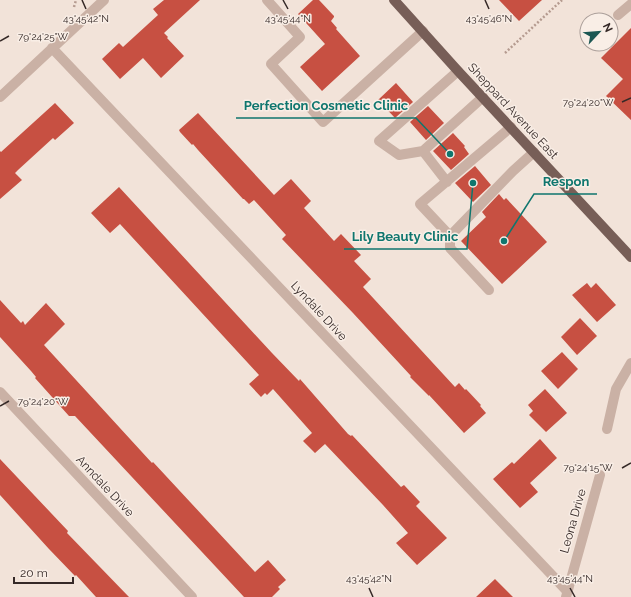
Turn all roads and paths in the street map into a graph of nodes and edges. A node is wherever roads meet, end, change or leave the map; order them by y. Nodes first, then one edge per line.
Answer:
1 (76, 0) edge
2 (104, 0) edge
3 (267, 0) edge
4 (394, 0) edge
5 (562, 0) edge
6 (631, 4) edge
7 (73, 8) dead end
8 (619, 14) edge
9 (423, 31) junction
10 (52, 48) junction
11 (505, 53) dead end
12 (458, 71) junction
13 (0, 97) edge
14 (483, 97) junction
15 (511, 127) junction
16 (423, 151) junction
17 (534, 152) junction
18 (447, 182) junction
19 (450, 236) junction
20 (631, 257) edge
21 (489, 290) dead end
22 (631, 363) edge
23 (0, 392) edge
24 (607, 429) dead end
25 (600, 475) dead end
26 (566, 594) edge
27 (192, 597) edge

1 - 7 path
2 - 10 street
3 - 9 street
4 - 9 main road, Sheppard Avenue East
5 - 11 path
6 - 8 street
9 - 12 main road, Sheppard Avenue East
10 - 13 street
10 - 26 street, Lyndale Drive
12 - 14 main road, Sheppard Avenue East
12 - 16 street
14 - 15 main road, Sheppard Avenue East
14 - 16 street
15 - 17 main road, Sheppard Avenue East
15 - 18 street
16 - 18 street
17 - 19 street
17 - 20 main road, Sheppard Avenue East
18 - 19 street
19 - 21 street
22 - 24 street
23 - 27 street, Anndale Drive
25 - 26 street, Leona Drive

